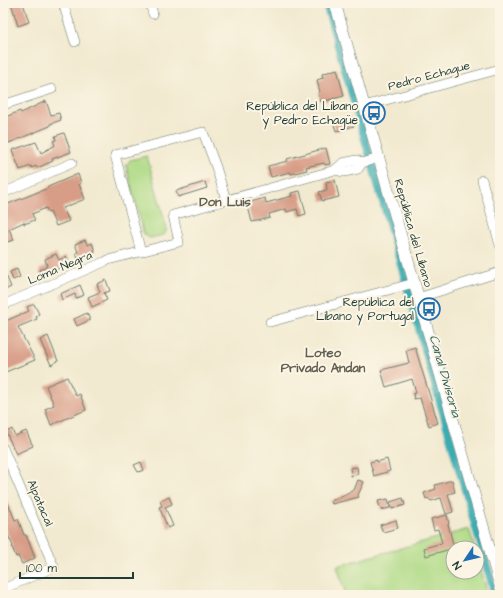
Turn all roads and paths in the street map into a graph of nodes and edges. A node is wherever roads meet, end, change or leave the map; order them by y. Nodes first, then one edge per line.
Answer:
1 (63, 3) edge
2 (150, 3) edge
3 (335, 3) edge
4 (153, 14) dead end
5 (75, 42) dead end
6 (500, 69) edge
7 (52, 89) dead end
8 (3, 105) edge
9 (364, 106) junction
10 (379, 158) junction
11 (72, 163) dead end
12 (482, 180) dead end
13 (3, 193) edge
14 (226, 200) junction
15 (500, 245) edge
16 (141, 252) junction
17 (500, 272) edge
18 (414, 283) junction
19 (418, 298) junction
20 (3, 305) edge
21 (270, 322) dead end
22 (3, 448) edge
23 (500, 586) edge
24 (3, 590) edge

1 - 5 street
2 - 4 street
3 - 9 main road, República del Líbano
6 - 9 street, Pedro Echague
7 - 8 street
9 - 10 main road, República del Líbano
10 - 14 street
10 - 18 main road, República del Líbano
11 - 13 street
12 - 15 street
14 - 16 street, Loma Negra
14 - 16 street
16 - 20 street, Loma Negra
17 - 19 street
18 - 19 main road, República del Líbano
18 - 21 street
19 - 23 main road, República del Líbano
22 - 24 street, Alpatacal

